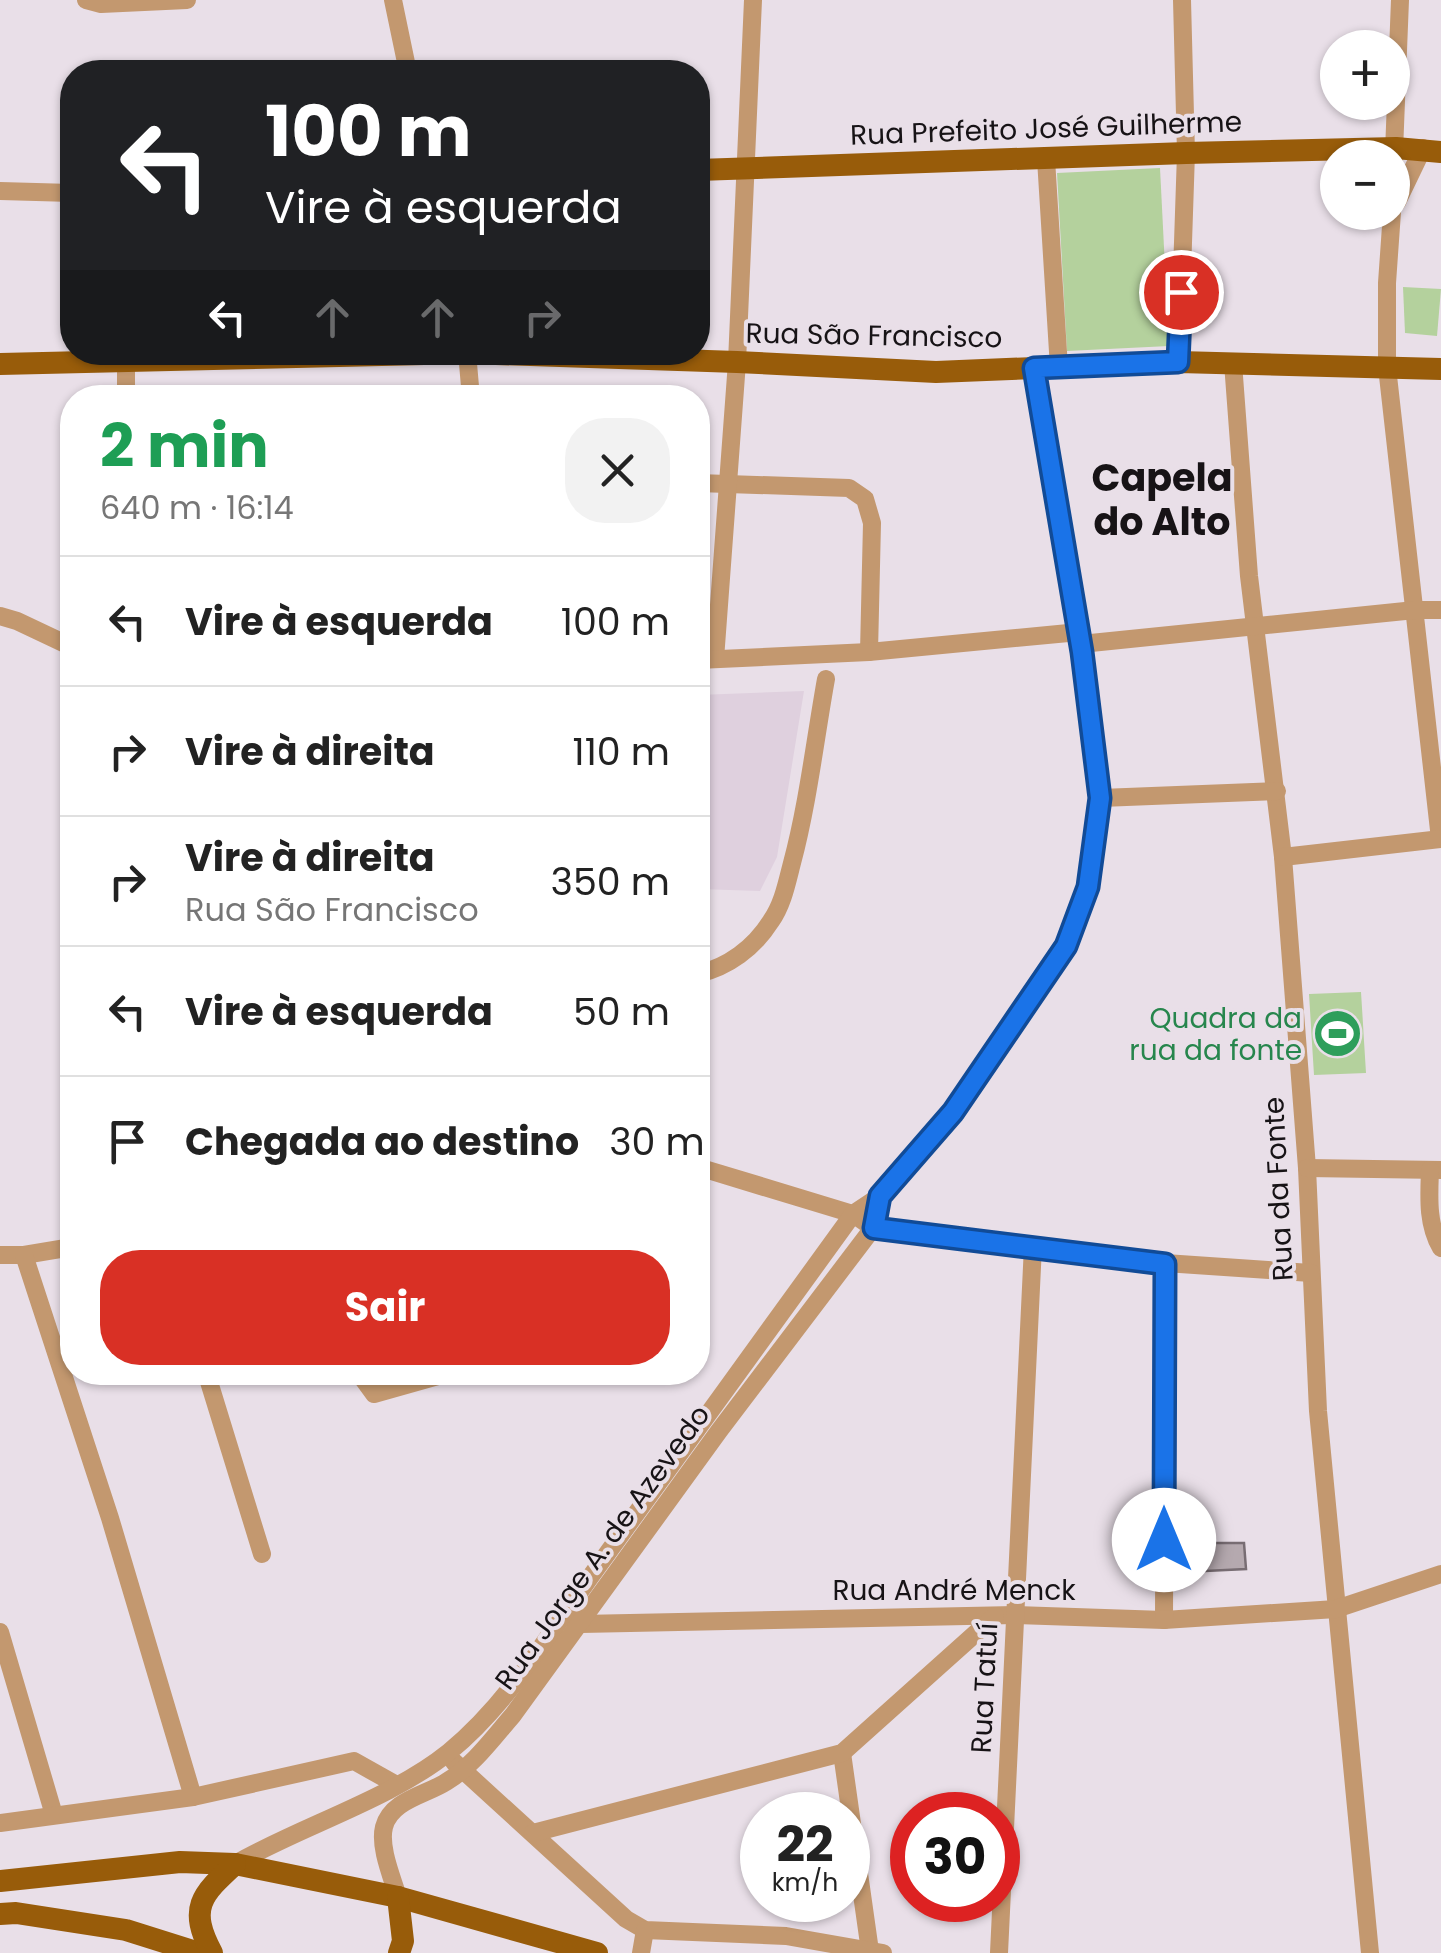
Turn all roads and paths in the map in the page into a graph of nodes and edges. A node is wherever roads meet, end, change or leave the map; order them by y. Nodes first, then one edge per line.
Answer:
1 (86, 0) edge
2 (187, 0) edge
3 (392, 0) edge
4 (753, 0) edge
5 (1182, 0) edge
6 (1400, 0) edge
7 (405, 60) edge
8 (1396, 140) edge
9 (1320, 150) edge
10 (1432, 150) edge
11 (1186, 153) junction
12 (1046, 159) junction
13 (744, 168) junction
14 (710, 169) edge
15 (1410, 185) edge
16 (0, 190) edge
17 (60, 192) edge
18 (1391, 230) edge
19 (60, 361) edge
20 (710, 361) edge
21 (737, 362) junction
22 (1178, 362) junction
23 (1232, 363) junction
24 (0, 364) edge
25 (1387, 367) junction
26 (1034, 368) junction
27 (1058, 368) junction
28 (1441, 369) edge
29 (710, 483) edge
30 (728, 484) junction
31 (1416, 610) junction
32 (1441, 610) edge
33 (0, 616) edge
34 (1256, 625) junction
35 (710, 627) edge
36 (1080, 638) junction
37 (60, 641) edge
38 (869, 652) junction
39 (710, 659) edge
40 (826, 679) dead end
41 (1276, 791) junction
42 (1100, 798) junction
43 (1440, 839) edge
44 (1283, 856) junction
45 (710, 969) edge
46 (1307, 1168) junction
47 (1435, 1170) edge
48 (710, 1171) edge
49 (880, 1196) junction
50 (853, 1214) junction
51 (874, 1228) junction
52 (1034, 1246) junction
53 (1441, 1248) edge
54 (60, 1249) edge
55 (0, 1254) edge
56 (24, 1255) junction
57 (1165, 1264) junction
58 (1310, 1273) junction
59 (60, 1365) edge
60 (67, 1385) edge
61 (210, 1385) edge
62 (367, 1385) edge
63 (406, 1385) edge
64 (262, 1554) dead end
65 (1441, 1574) edge
66 (1336, 1608) junction
67 (564, 1613) junction
68 (1015, 1614) junction
69 (995, 1616) junction
70 (1164, 1620) junction
71 (581, 1624) junction
72 (0, 1632) edge
73 (842, 1753) junction
74 (445, 1755) junction
75 (454, 1776) junction
76 (394, 1784) junction
77 (193, 1796) junction
78 (54, 1815) junction
79 (0, 1822) edge
80 (533, 1834) junction
81 (235, 1864) junction
82 (0, 1881) edge
83 (398, 1896) junction
84 (0, 1914) edge
85 (645, 1930) junction
86 (876, 1952) edge
87 (198, 1953) edge
88 (212, 1953) edge
89 (399, 1953) edge
90 (597, 1953) edge
91 (642, 1953) edge
92 (999, 1953) edge
93 (1370, 1953) edge

1 - 2 street
3 - 7 street
4 - 13 street
5 - 11 street
6 - 8 street
9 - 11 main road, Rua Prefeito José Guilherme
10 - 15 street
11 - 12 main road, Rua Prefeito José Guilherme
11 - 22 street
12 - 13 main road, Rua Prefeito José Guilherme
12 - 27 street
13 - 14 main road, Rua Prefeito José Guilherme
13 - 21 street
16 - 17 street
18 - 25 street
19 - 24 main road, Rua São Francisco
20 - 21 main road, Rua São Francisco
21 - 26 main road, Rua São Francisco
21 - 30 street
22 - 23 main road, Rua São Francisco
22 - 27 main road, Rua São Francisco
23 - 25 main road, Rua São Francisco
23 - 34 street, Rua da Fonte
25 - 28 main road, Rua São Francisco
25 - 31 street
26 - 27 main road, Rua São Francisco
26 - 36 street
29 - 30 street
30 - 35 street
30 - 38 street
31 - 32 street
31 - 34 street
31 - 43 street
33 - 37 street
34 - 36 street
34 - 41 street, Rua da Fonte
36 - 38 street
36 - 42 street
38 - 39 street
40 - 45 street
41 - 42 street
41 - 44 street, Rua da Fonte
42 - 49 street
43 - 44 street
44 - 46 street, Rua da Fonte
46 - 47 street
46 - 58 street, Rua da Fonte
47 - 53 street
48 - 50 street
49 - 50 street, Rua Jorge A. de Azevedo
49 - 51 street, Rua Jorge A. de Azevedo
50 - 51 street
50 - 67 street, Rua Jorge A. de Azevedo
51 - 52 street
51 - 71 street, Rua Jorge A. de Azevedo
52 - 57 street
52 - 68 street, Rua Tatuí
54 - 56 street
55 - 56 street
56 - 59 street
57 - 58 street
57 - 70 street
58 - 66 street, Rua da Fonte
60 - 77 street
61 - 64 street
62 - 63 street
65 - 66 street, Rua André Menck
66 - 70 street, Rua André Menck
66 - 93 street, Rua da Fonte
67 - 71 street
67 - 74 street, Rua Jorge A. de Azevedo
68 - 69 street, Rua André Menck
68 - 70 street, Rua André Menck
68 - 92 street, Rua Tatuí
69 - 71 street, Rua André Menck
69 - 73 street
71 - 75 street, Rua Jorge A. de Azevedo
72 - 78 street
73 - 80 street
73 - 86 street
74 - 75 street
74 - 76 street, Rua Jorge A. de Azevedo
75 - 80 street
75 - 83 street
76 - 77 street
76 - 81 street, Rua Jorge A. de Azevedo
77 - 78 street
78 - 79 street
80 - 85 street
81 - 82 main road
81 - 83 main road
81 - 88 main road
83 - 89 main road
83 - 90 main road
84 - 87 main road
85 - 86 street
85 - 91 street

